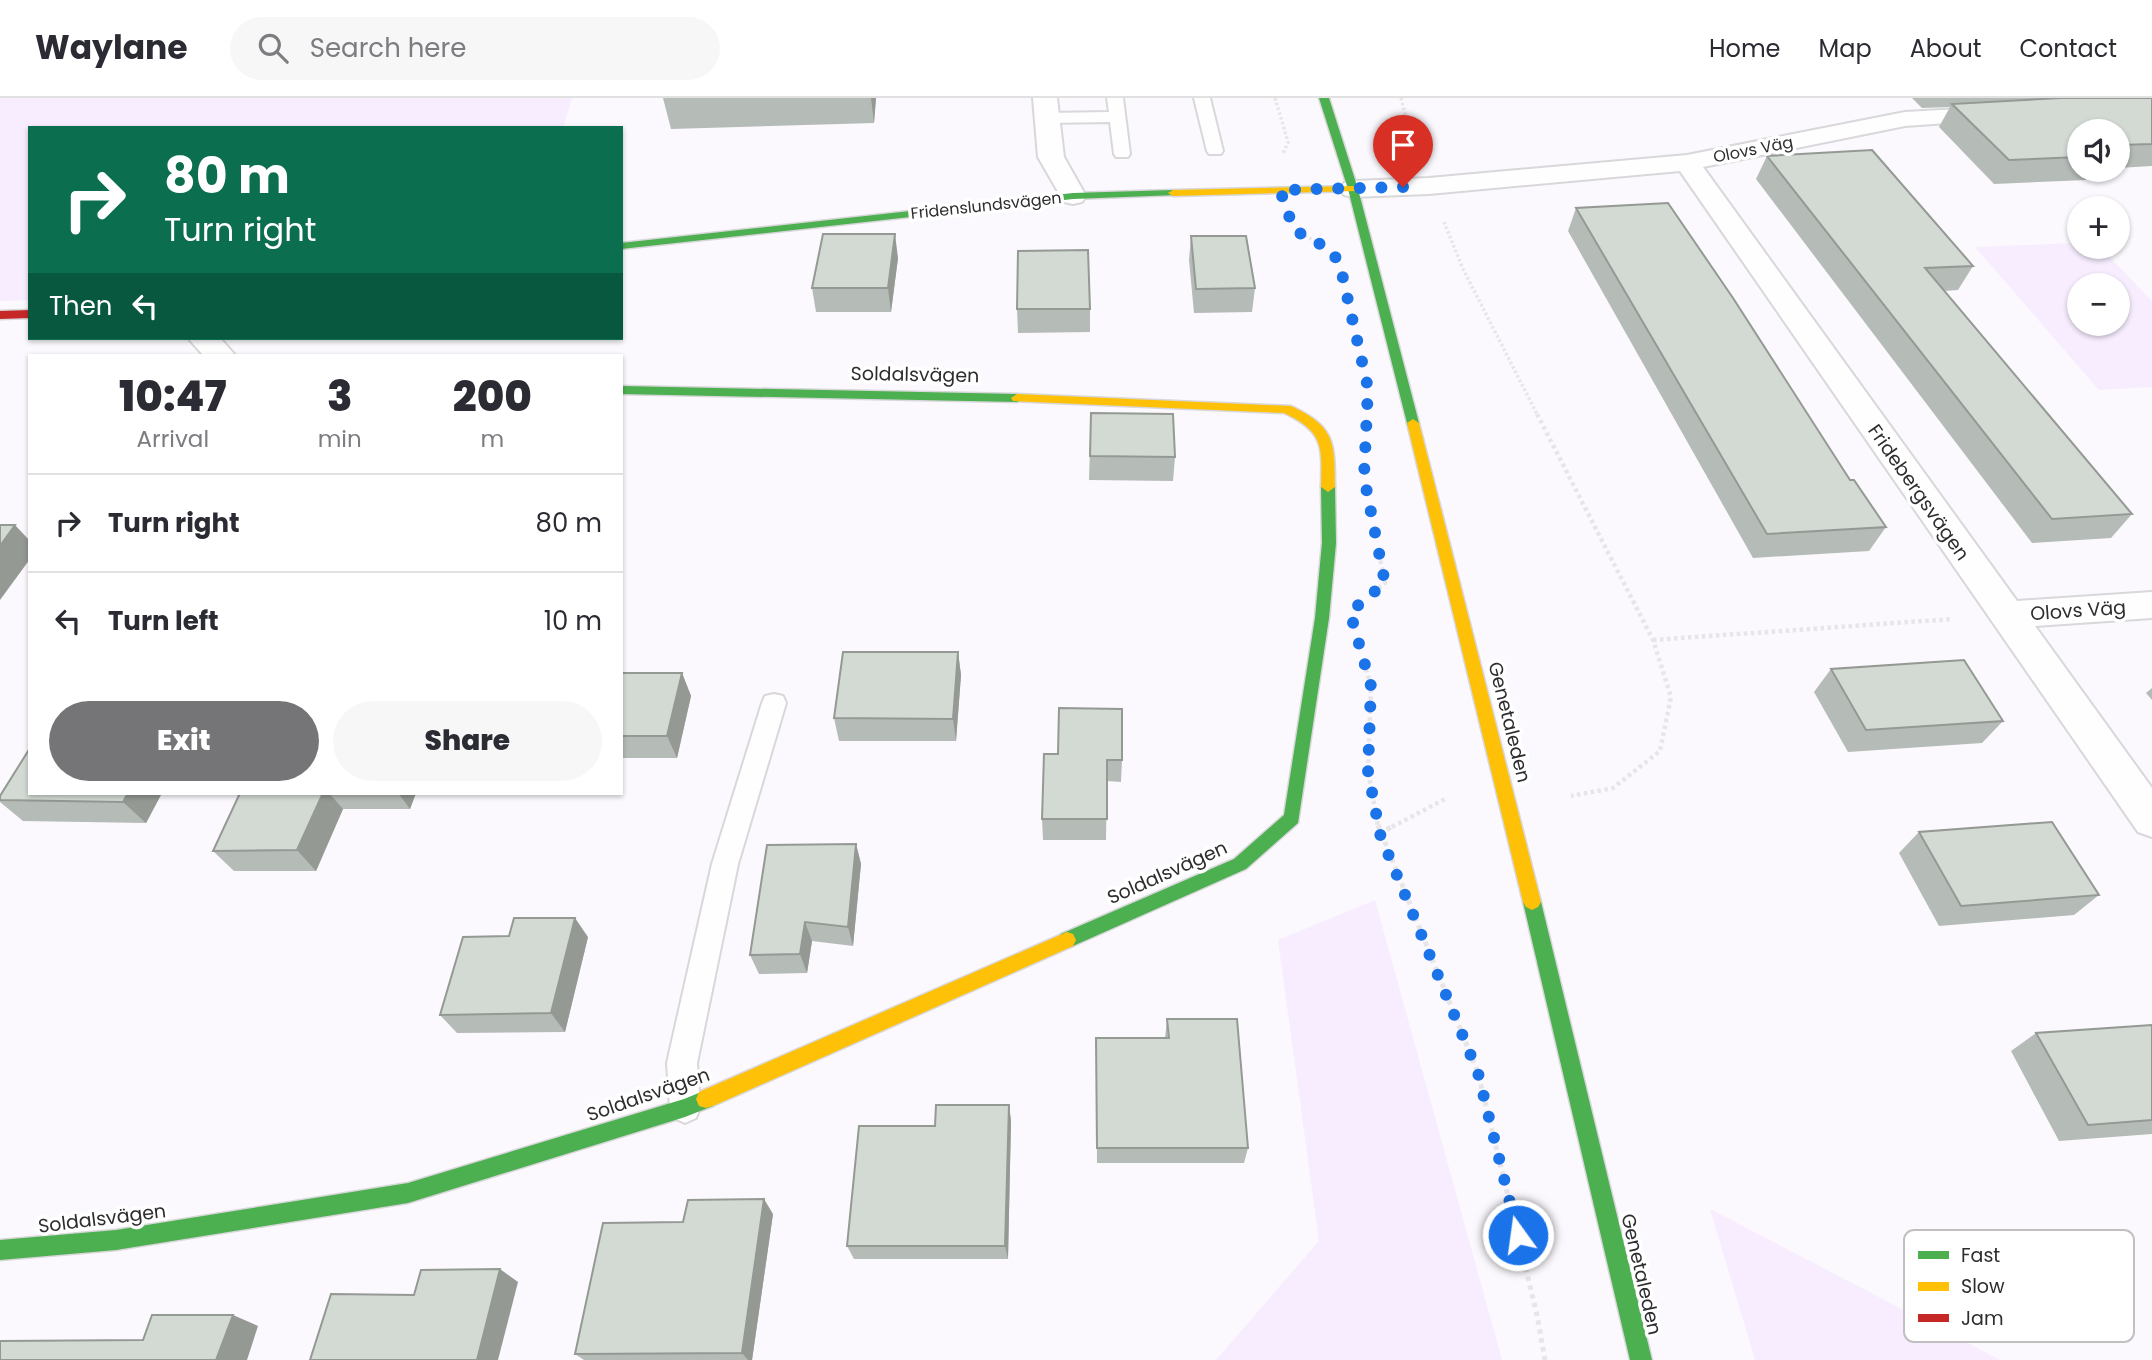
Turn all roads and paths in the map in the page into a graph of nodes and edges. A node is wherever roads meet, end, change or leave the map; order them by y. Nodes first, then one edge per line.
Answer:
1 (1115, 98) edge
2 (1202, 98) edge
3 (1275, 98) edge
4 (1324, 98) edge
5 (1401, 98) edge
6 (1046, 108) edge
7 (2023, 113) edge
8 (1118, 117) junction
9 (1410, 138) dead end
10 (1215, 151) dead end
11 (1122, 154) dead end
12 (1687, 163) junction
13 (1353, 188) junction
14 (1280, 190) junction
15 (1073, 196) junction
16 (623, 246) edge
17 (1331, 250) dead end
18 (1463, 269) dead end
19 (28, 314) edge
20 (0, 315) edge
21 (205, 340) edge
22 (219, 354) edge
23 (623, 390) edge
24 (1377, 543) dead end
25 (1367, 598) dead end
26 (2152, 605) edge
27 (2005, 615) junction
28 (1653, 640) junction
29 (1364, 661) dead end
30 (774, 703) dead end
31 (1571, 796) dead end
32 (1445, 799) dead end
33 (2152, 820) edge
34 (1380, 834) junction
35 (685, 1108) junction
36 (0, 1250) edge
37 (1545, 1360) edge
38 (1641, 1360) edge

1 - 8 lane
2 - 10 lane
3 - 14 path
4 - 13 street, Genetaleden
5 - 9 path
6 - 8 lane
6 - 15 street
7 - 12 street, Olovs Väg
8 - 11 lane
12 - 13 street, Olovs Väg
12 - 27 street, Fridebergsvägen
13 - 14 street, Fridenslundsvägen
13 - 38 street, Genetaleden
14 - 15 street, Fridenslundsvägen
14 - 17 path
15 - 16 street, Fridenslundsvägen
18 - 28 path
19 - 20 street
21 - 22 street
23 - 35 street, Soldalsvägen
24 - 25 path
26 - 27 street, Olovs Väg
27 - 28 path
27 - 33 street, Fridebergsvägen
28 - 31 path
29 - 34 path
30 - 35 lane
32 - 34 path
34 - 37 path
35 - 36 street, Soldalsvägen

